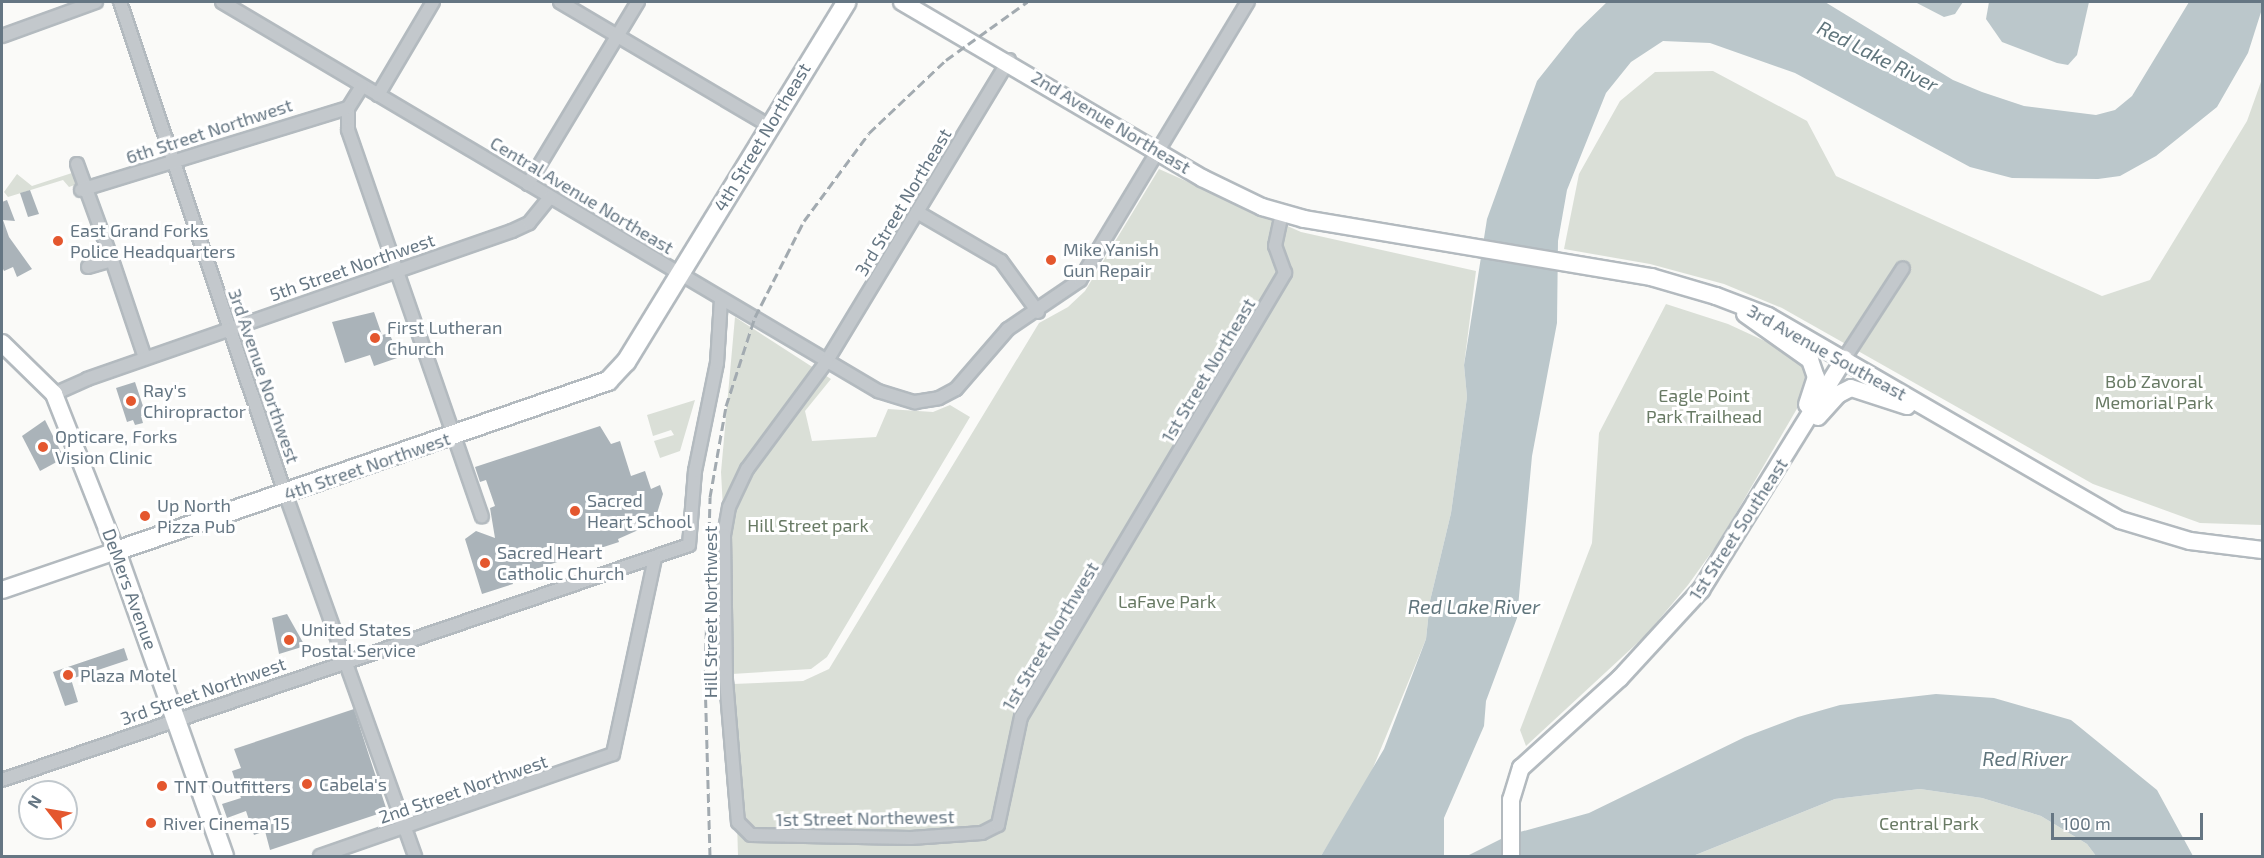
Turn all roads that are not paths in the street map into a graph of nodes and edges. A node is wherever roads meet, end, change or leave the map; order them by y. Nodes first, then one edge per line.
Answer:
1 (96, 2) edge
2 (120, 2) edge
3 (226, 2) edge
4 (433, 2) edge
5 (560, 2) edge
6 (638, 2) edge
7 (847, 2) edge
8 (902, 2) edge
9 (1245, 2) edge
10 (2, 36) edge
11 (618, 36) junction
12 (1009, 60) junction
13 (362, 86) junction
14 (378, 95) junction
15 (348, 108) junction
16 (768, 125) junction
17 (1158, 152) junction
18 (174, 163) junction
19 (77, 164) dead end
20 (528, 184) junction
21 (84, 189) junction
22 (550, 197) junction
23 (918, 212) junction
24 (1282, 213) junction
25 (1328, 222) joint
26 (112, 260) junction
27 (88, 267) dead end
28 (1903, 268) dead end
29 (395, 271) junction
30 (680, 274) junction
31 (721, 299) junction
32 (1038, 312) junction
33 (1766, 321) junction
34 (230, 329) junction
35 (2, 343) edge
36 (145, 358) junction
37 (1844, 359) junction
38 (827, 362) junction
39 (54, 394) junction
40 (1958, 427) junction
41 (452, 438) junction
42 (1783, 459) junction
43 (285, 494) junction
44 (482, 516) dead end
45 (1128, 540) joint
46 (2262, 550) edge
47 (116, 551) junction
48 (655, 558) junction
49 (2, 590) edge
50 (346, 660) junction
51 (178, 720) junction
52 (2, 780) edge
53 (738, 822) joint
54 (998, 825) joint
55 (406, 828) junction
56 (224, 856) edge
57 (320, 856) edge
58 (415, 856) edge
59 (1511, 856) edge

1 - 10 street
2 - 18 street, 3rd Avenue Northwest
3 - 13 street, Central Avenue Northeast
4 - 14 street
5 - 11 street
6 - 11 street
7 - 16 main road, 4th Street Northeast
8 - 12 street, 2nd Avenue Northeast
9 - 17 street
11 - 16 street
11 - 20 street
12 - 17 street, 2nd Avenue Northeast
12 - 23 street, 3rd Street Northeast
13 - 14 street, Central Avenue Northeast
13 - 15 street
14 - 20 street, Central Avenue Northeast
15 - 18 street, 6th Street Northwest
15 - 29 street
16 - 30 main road, 4th Street Northeast
17 - 24 street, 2nd Avenue Northeast
17 - 32 street
18 - 21 street, 6th Street Northwest
18 - 34 street, 3rd Avenue Northwest
19 - 21 street
20 - 22 street, Central Avenue Northeast
21 - 26 street
22 - 29 street, 5th Street Northwest
22 - 30 street, Central Avenue Northeast
23 - 32 street
23 - 38 street, 3rd Street Northeast
24 - 25 street, 2nd Avenue Northeast
24 - 45 street, 1st Street Northeast
25 - 33 street, 3rd Avenue Southeast
26 - 27 street
26 - 36 street
28 - 37 street, 1st Street Southeast
29 - 34 street, 5th Street Northwest
29 - 41 street
30 - 31 street, Central Avenue Northeast
30 - 41 main road, 4th Street Northwest
31 - 38 street, Central Avenue Northeast
31 - 48 street, 3rd Street Northwest
32 - 38 street, Central Avenue Northeast
33 - 37 street, 3rd Avenue Southeast
33 - 42 street
34 - 36 street, 5th Street Northwest
34 - 43 street, 3rd Avenue Northwest
35 - 39 street, DeMers Avenue
36 - 39 street, 5th Street Northwest
37 - 40 street, 3rd Avenue Southeast
37 - 42 street, 1st Street Southeast
38 - 53 street, Hill Street Northwest
39 - 47 street, DeMers Avenue
40 - 42 street
40 - 46 street, 3rd Avenue Southeast
41 - 43 main road, 4th Street Northwest
41 - 44 street
42 - 59 street, 1st Street Southeast
43 - 47 main road, 4th Street Northwest
43 - 50 street, 3rd Avenue Northwest
45 - 54 street, 1st Street Northwest
47 - 49 street, 4th Street Northwest
47 - 51 main road, DeMers Avenue
48 - 50 street, 3rd Street Northwest
48 - 55 street, 2nd Street Northwest
50 - 51 street, 3rd Street Northwest
50 - 55 street, 3rd Avenue Northwest
51 - 52 street, 3rd Street Northwest
51 - 56 main road, DeMers Avenue
53 - 54 street, 1st Street Northewest
55 - 57 street, 2nd Street Northwest
55 - 58 street, 3rd Avenue Northwest

